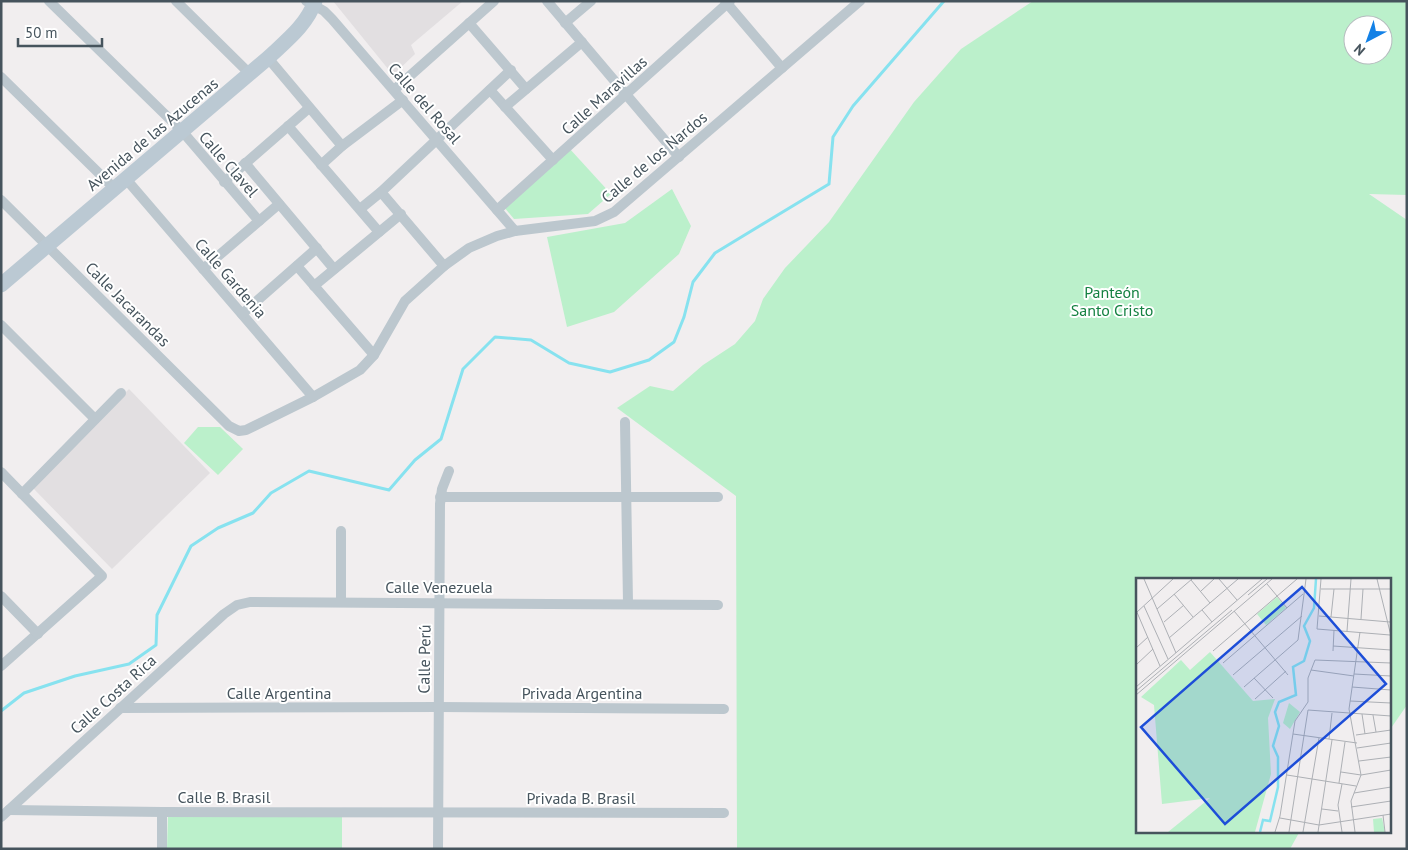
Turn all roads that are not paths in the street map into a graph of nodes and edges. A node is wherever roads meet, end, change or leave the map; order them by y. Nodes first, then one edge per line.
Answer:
1 (48, 1) edge
2 (176, 1) edge
3 (494, 1) edge
4 (547, 1) edge
5 (591, 1) edge
6 (860, 1) edge
7 (312, 2) edge
8 (727, 2) edge
9 (469, 23) junction
10 (565, 23) junction
11 (582, 42) junction
12 (268, 58) junction
13 (782, 68) junction
14 (510, 70) junction
15 (250, 74) junction
16 (1, 77) edge
17 (526, 89) junction
18 (394, 90) junction
19 (490, 90) junction
20 (627, 95) junction
21 (403, 100) junction
22 (505, 107) junction
23 (309, 108) junction
24 (288, 126) junction
25 (182, 132) junction
26 (437, 140) junction
27 (342, 146) junction
28 (679, 157) junction
29 (553, 160) junction
30 (245, 163) junction
31 (321, 165) junction
32 (224, 182) junction
33 (120, 184) junction
34 (381, 192) junction
35 (1, 200) edge
36 (279, 204) junction
37 (360, 209) junction
38 (497, 210) junction
39 (400, 214) junction
40 (258, 221) junction
41 (515, 231) junction
42 (379, 232) junction
43 (48, 246) junction
44 (317, 248) junction
45 (297, 266) junction
46 (444, 266) junction
47 (203, 269) junction
48 (334, 269) junction
49 (1, 285) edge
50 (314, 286) junction
51 (242, 314) junction
52 (1, 324) edge
53 (374, 354) junction
54 (121, 393) dead end
55 (313, 397) junction
56 (96, 418) junction
57 (625, 422) dead end
58 (449, 471) dead end
59 (1, 472) edge
60 (22, 494) junction
61 (440, 497) junction
62 (627, 497) junction
63 (718, 497) dead end
64 (341, 531) dead end
65 (1, 596) edge
66 (250, 602) joint
67 (341, 602) junction
68 (440, 602) junction
69 (628, 603) junction
70 (718, 604) dead end
71 (38, 634) junction
72 (1, 666) edge
73 (439, 707) junction
74 (120, 708) junction
75 (724, 710) dead end
76 (10, 810) junction
77 (162, 812) junction
78 (438, 813) junction
79 (724, 813) dead end
80 (1, 817) edge
81 (162, 849) edge
82 (438, 849) edge

1 - 25 street, Calle Clavel
2 - 15 street
3 - 9 street
4 - 10 street
5 - 10 street
6 - 13 street, Calle de los Nardos
7 - 12 street, Avenida de las Azucenas
7 - 18 street, Calle del Rosal
8 - 13 street
8 - 20 street, Calle Maravillas
9 - 14 street
9 - 18 street
10 - 11 street
11 - 17 street
11 - 20 street
12 - 15 street, Avenida de las Azucenas
12 - 23 street
13 - 28 street, Calle de los Nardos
14 - 17 street
14 - 19 street
15 - 25 street, Avenida de las Azucenas
16 - 33 street, Calle Gardenia
17 - 22 street
18 - 21 street, Calle del Rosal
19 - 22 street
19 - 26 street
20 - 28 street
20 - 29 street, Calle Maravillas
21 - 26 street, Calle del Rosal
21 - 27 street
22 - 29 street
23 - 24 street
23 - 27 street
24 - 30 street
24 - 31 street
25 - 32 street, Calle Clavel
25 - 33 street, Avenida de las Azucenas
26 - 34 street
26 - 38 street, Calle del Rosal
27 - 31 street
28 - 41 street, Calle de los Nardos
29 - 38 street, Calle Maravillas
30 - 32 street
30 - 36 street, Calle Clavel
31 - 37 street
32 - 40 street, Calle Clavel
33 - 43 street, Avenida de las Azucenas
33 - 47 street, Calle Gardenia
34 - 37 street
34 - 39 street
35 - 43 street, Calle Jacarandas
36 - 40 street
36 - 44 street, Calle Clavel
37 - 42 street
38 - 41 street, Calle del Rosal
39 - 42 street
39 - 46 street
40 - 47 street
41 - 46 street, Calle de los Nardos
42 - 48 street
43 - 49 street, Avenida de las Azucenas
43 - 55 street, Calle Jacarandas
44 - 45 street
44 - 48 street, Calle Clavel
45 - 50 street
45 - 51 street
46 - 53 street, Calle de los Nardos
47 - 51 street, Calle Gardenia
48 - 50 street
50 - 53 street
51 - 55 street, Calle Gardenia
52 - 56 street
53 - 55 street, Calle de los Nardos
54 - 56 street
56 - 60 street
57 - 62 street
58 - 61 street, Calle Perú
59 - 60 street
60 - 71 street
61 - 62 street
61 - 68 street, Calle Perú
62 - 63 street
62 - 69 street
64 - 67 street
65 - 71 street
66 - 67 street, Calle Venezuela
66 - 74 street, Calle Costa Rica
67 - 68 street, Calle Venezuela
68 - 69 street, Calle Venezuela
68 - 73 street, Calle Perú
69 - 70 street, Calle Venezuela
71 - 72 street
73 - 74 street, Calle Argentina
73 - 75 street, Privada Argentina
73 - 78 street, Calle Perú
74 - 76 street, Calle Costa Rica
76 - 77 street, Calle B. Brasil
76 - 80 street, Calle Costa Rica
77 - 78 street, Calle B. Brasil
77 - 81 street
78 - 79 street, Privada B. Brasil
78 - 82 street, Calle Perú

